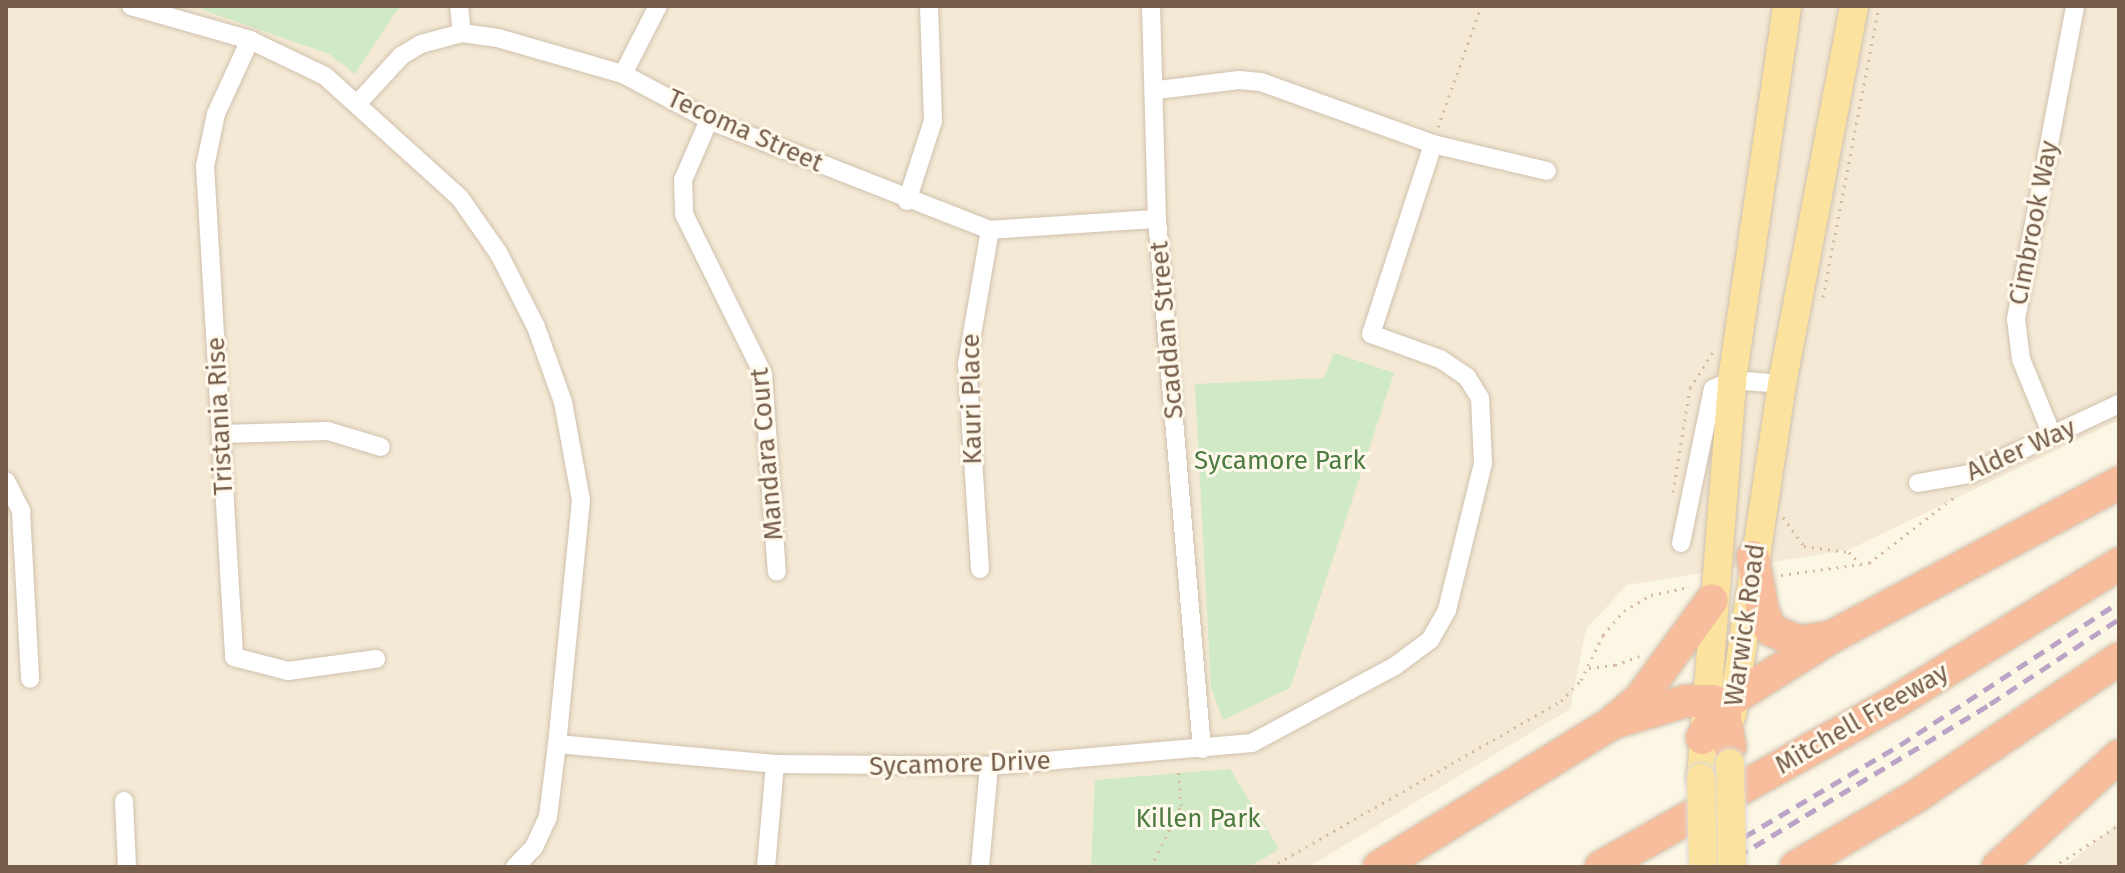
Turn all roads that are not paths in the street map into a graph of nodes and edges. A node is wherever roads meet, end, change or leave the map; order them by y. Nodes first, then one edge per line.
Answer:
1 (131, 6) edge
2 (459, 6) edge
3 (658, 6) edge
4 (929, 6) edge
5 (1151, 6) edge
6 (1787, 6) edge
7 (1854, 6) edge
8 (2075, 6) edge
9 (462, 33) junction
10 (250, 40) junction
11 (623, 74) junction
12 (1157, 90) junction
13 (358, 103) junction
14 (709, 120) junction
15 (1433, 144) junction
16 (1547, 171) dead end
17 (907, 201) junction
18 (1157, 219) junction
19 (990, 230) junction
20 (1732, 380) junction
21 (1782, 384) junction
22 (2119, 404) edge
23 (221, 434) junction
24 (2052, 435) junction
25 (381, 447) dead end
26 (6, 481) edge
27 (1918, 483) dead end
28 (2119, 483) edge
29 (1718, 537) junction
30 (2119, 564) edge
31 (1763, 567) junction
32 (980, 569) dead end
33 (777, 572) dead end
34 (1701, 594) junction
35 (1831, 637) junction
36 (376, 659) dead end
37 (2119, 659) edge
38 (30, 679) dead end
39 (1720, 701) junction
40 (1609, 725) junction
41 (557, 744) junction
42 (1202, 749) junction
43 (1721, 749) junction
44 (2119, 756) edge
45 (775, 764) junction
46 (989, 766) junction
47 (124, 801) dead end
48 (127, 867) edge
49 (515, 867) edge
50 (766, 867) edge
51 (980, 867) edge
52 (1379, 867) edge
53 (1601, 867) edge
54 (1703, 867) edge
55 (1732, 867) edge
56 (1796, 867) edge
57 (1998, 867) edge

1 - 10 street
2 - 9 street
3 - 11 street
4 - 17 street
5 - 12 street, Scaddan Street
6 - 20 main road, Warwick Road
7 - 21 main road, Warwick Road
8 - 24 street, Cimbrook Way
9 - 11 street, Tecoma Street
9 - 13 street, Tecoma Street
10 - 13 street
10 - 23 street, Tristania Rise
11 - 14 street, Tecoma Street
12 - 15 street
12 - 18 street, Scaddan Street
13 - 41 street
14 - 17 street, Tecoma Street
14 - 33 street, Mandara Court
15 - 16 street
15 - 42 street, Sycamore Drive
17 - 19 street, Tecoma Street
18 - 19 street, Tecoma Street
18 - 42 street, Scaddan Street
19 - 32 street, Kauri Place
20 - 21 street
20 - 29 main road, Warwick Road
20 - 29 street, Warwick Road
21 - 31 main road, Warwick Road
22 - 24 street, Alder Way
23 - 25 street
23 - 36 street, Tristania Rise
24 - 27 street, Alder Way
26 - 38 street
28 - 35 highway
29 - 34 main road, Warwick Road
30 - 53 highway, Mitchell Freeway
31 - 35 highway
31 - 39 main road, Warwick Road
34 - 39 main road, Warwick Road
34 - 40 highway
35 - 39 highway
37 - 56 highway
39 - 40 highway
39 - 43 highway
40 - 52 highway
41 - 45 street, Sycamore Drive
41 - 49 street
42 - 46 street, Sycamore Drive
43 - 54 main road, Warwick Road, bridge
43 - 55 main road, bridge
44 - 57 highway
45 - 46 street, Sycamore Drive
45 - 50 street
46 - 51 street
47 - 48 street

